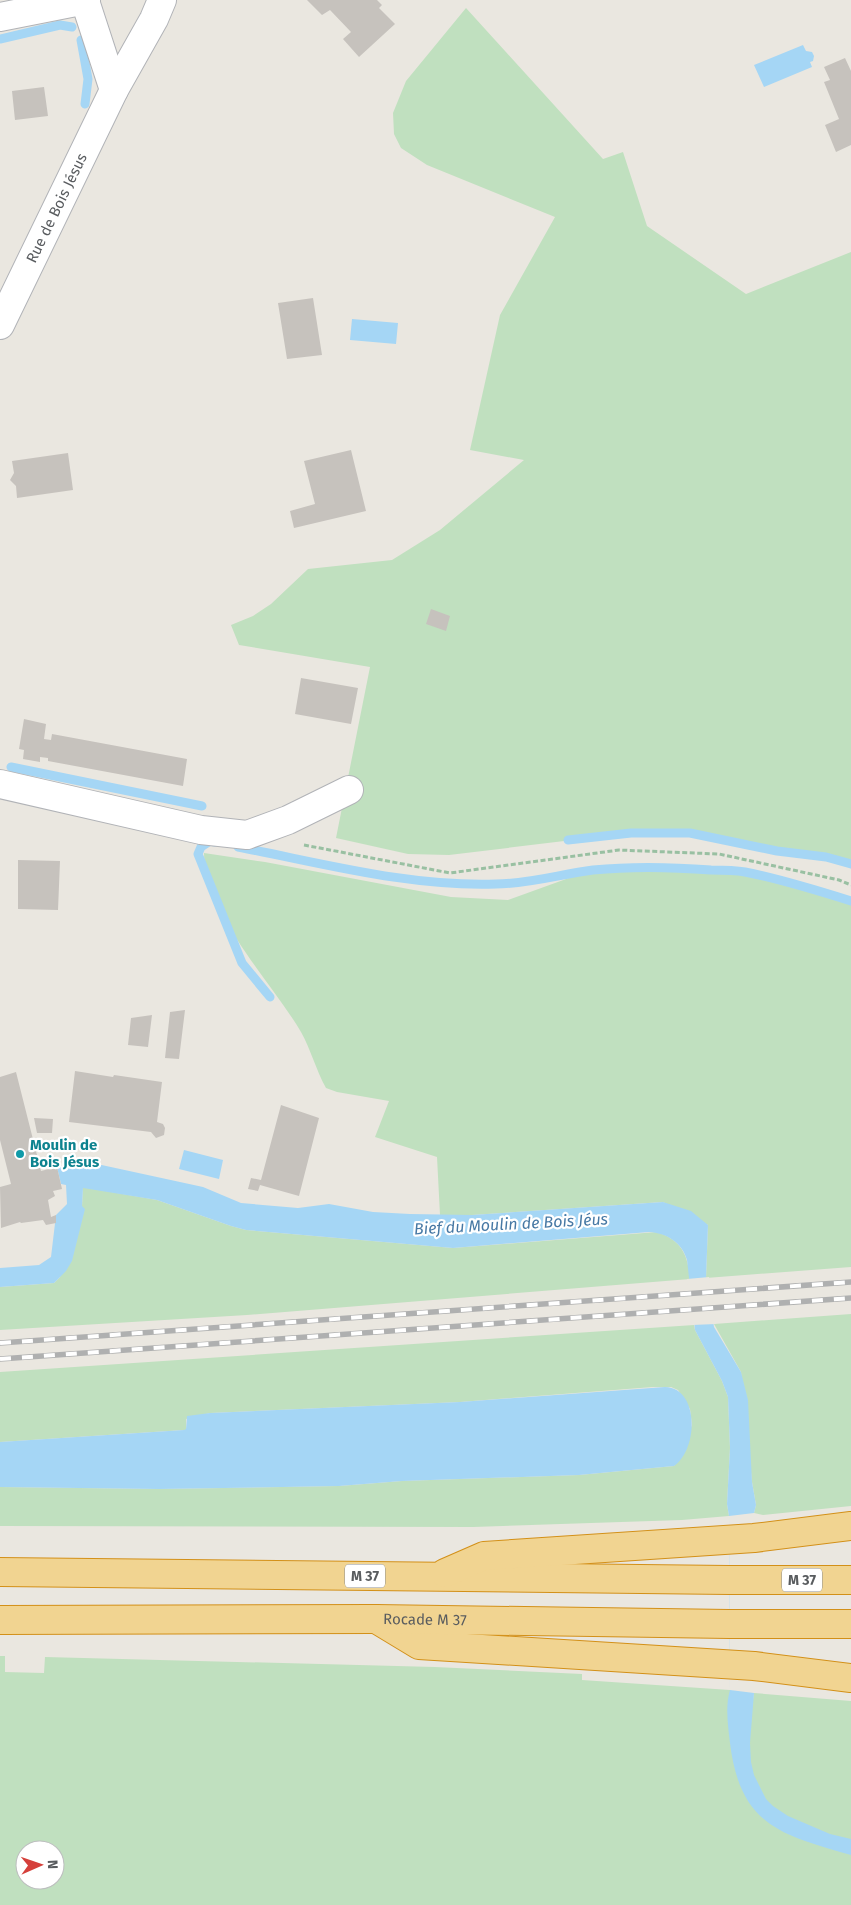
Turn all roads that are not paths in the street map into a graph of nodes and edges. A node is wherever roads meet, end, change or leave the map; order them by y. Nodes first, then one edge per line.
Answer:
1 (86, 0) edge
2 (162, 0) edge
3 (0, 17) edge
4 (114, 90) junction
5 (0, 325) edge
6 (0, 784) edge
7 (349, 790) dead end
8 (851, 1526) edge
9 (0, 1572) edge
10 (435, 1577) junction
11 (851, 1580) edge
12 (376, 1619) junction
13 (0, 1620) edge
14 (851, 1624) edge
15 (851, 1678) edge

1 - 3 street
1 - 4 street
2 - 4 street, Rue de Bois Jésus
4 - 5 street, Rue de Bois Jésus
6 - 7 street
8 - 10 highway
9 - 10 highway, M 37
10 - 11 highway, M 37
12 - 13 highway, Rocade M 37
12 - 14 highway, Rocade M 37
12 - 15 highway

